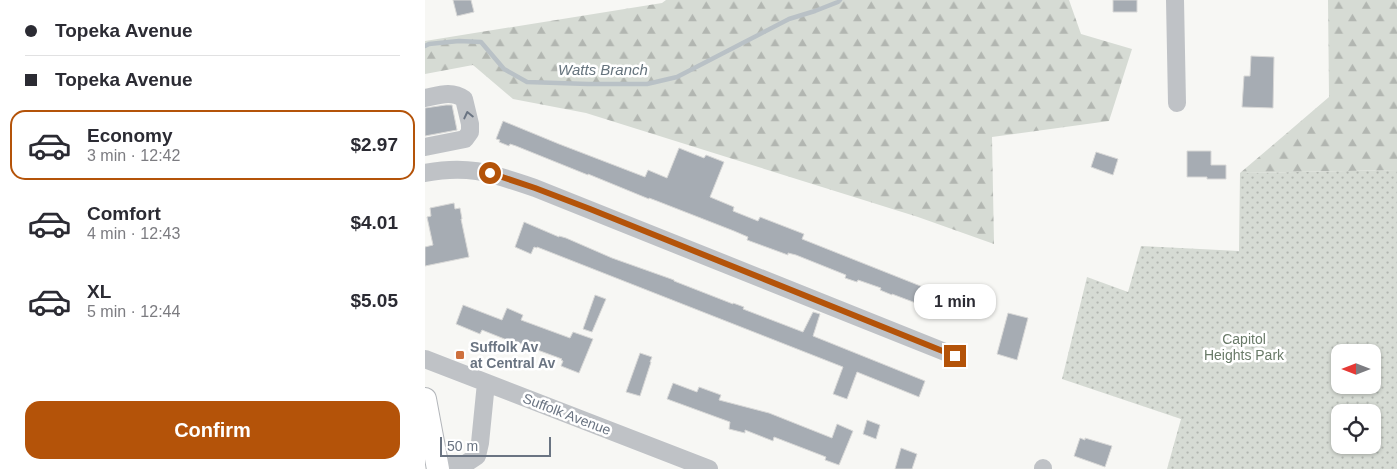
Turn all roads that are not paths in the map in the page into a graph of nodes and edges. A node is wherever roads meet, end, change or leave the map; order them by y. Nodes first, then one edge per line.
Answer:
1 (1175, 0) edge
2 (425, 98) edge
3 (1177, 103) dead end
4 (425, 147) edge
5 (425, 173) edge
6 (955, 356) dead end
7 (425, 359) edge
8 (487, 383) junction
9 (425, 399) edge
10 (438, 468) edge
11 (709, 469) edge

1 - 3 street
4 -> 2 street
5 - 6 street
7 - 8 street, Suffolk Avenue
8 - 10 street
8 - 11 street, Suffolk Avenue
9 - 10 main road

